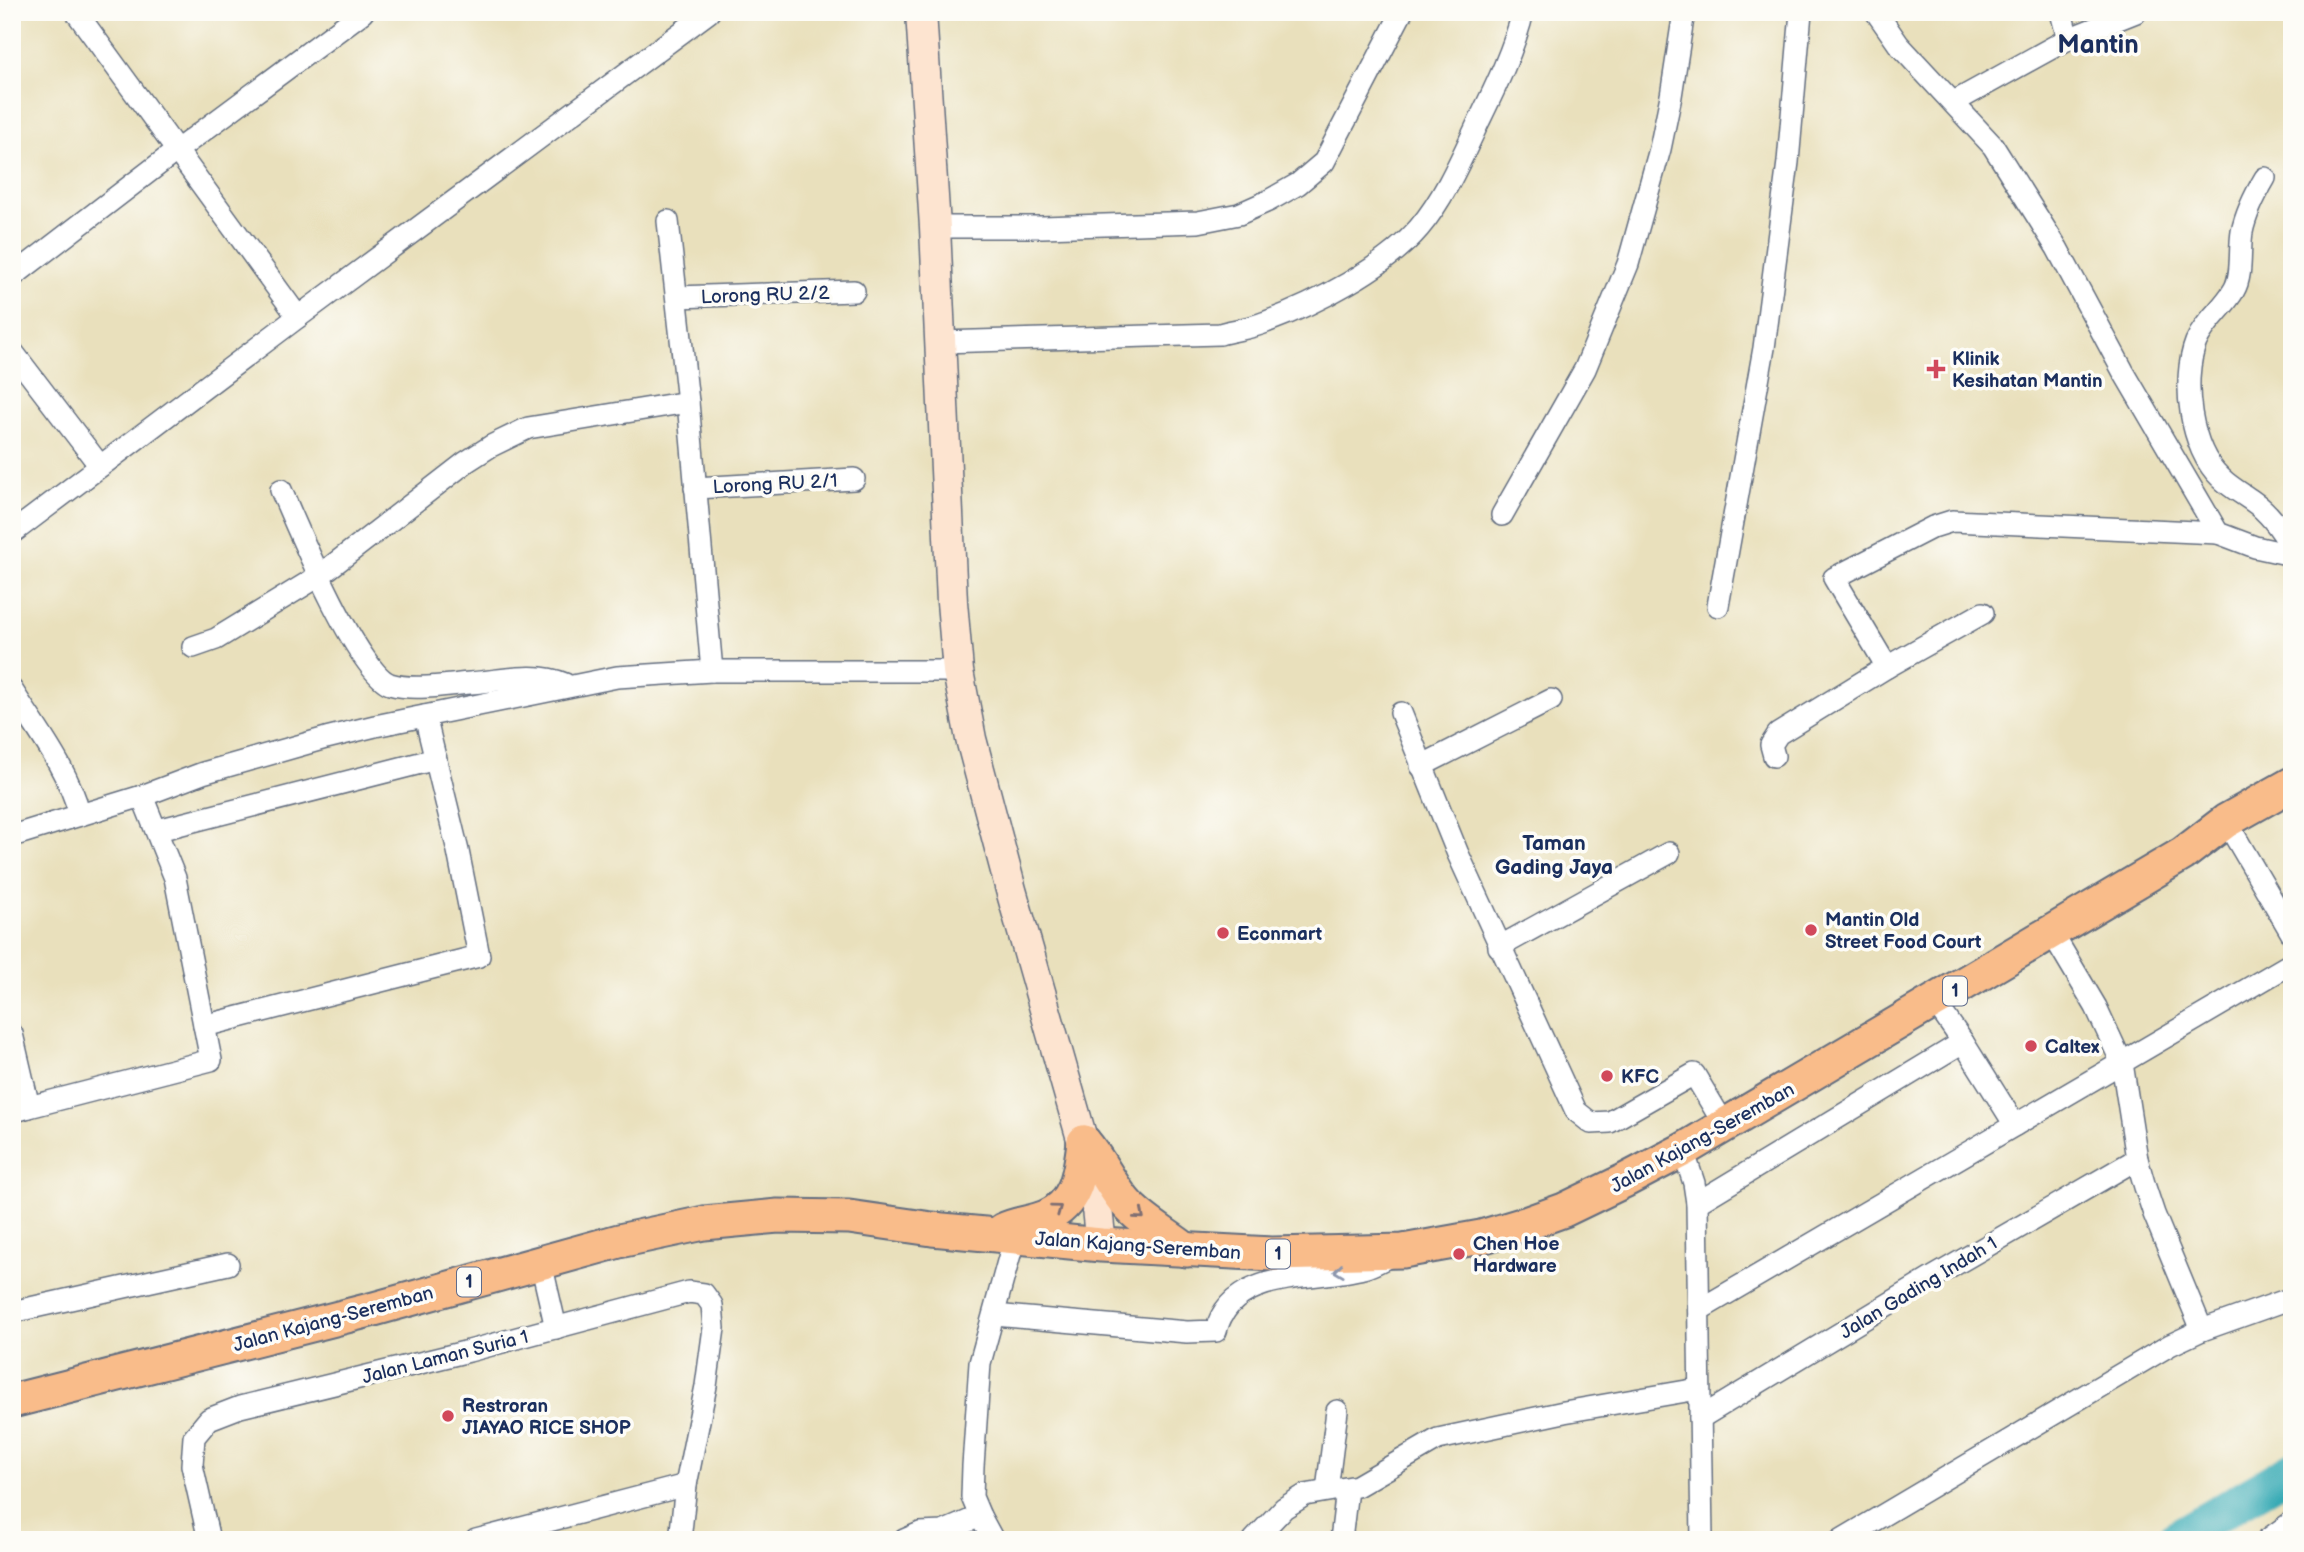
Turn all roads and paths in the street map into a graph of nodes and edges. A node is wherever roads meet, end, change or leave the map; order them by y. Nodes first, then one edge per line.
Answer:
1 (76, 12) edge
2 (363, 12) edge
3 (709, 12) edge
4 (921, 12) edge
5 (1402, 12) edge
6 (1523, 12) edge
7 (1684, 12) edge
8 (1801, 12) edge
9 (1876, 12) edge
10 (2061, 12) edge
11 (2136, 12) edge
12 (2083, 28) edge
13 (1954, 102) junction
14 (176, 151) junction
15 (2265, 178) dead end
16 (668, 221) dead end
17 (935, 227) junction
18 (12, 277) edge
19 (854, 291) dead end
20 (677, 296) junction
21 (298, 317) junction
22 (941, 342) junction
23 (12, 351) edge
24 (688, 402) junction
25 (100, 466) junction
26 (854, 479) dead end
27 (695, 488) junction
28 (281, 490) dead end
29 (1502, 515) dead end
30 (12, 533) edge
31 (2218, 533) junction
32 (2292, 549) edge
33 (2292, 555) edge
34 (319, 576) junction
35 (1718, 606) dead end
36 (1983, 613) dead end
37 (193, 647) dead end
38 (1887, 667) junction
39 (712, 671) junction
40 (958, 671) junction
41 (570, 687) junction
42 (12, 690) edge
43 (1551, 700) dead end
44 (1401, 713) dead end
45 (425, 716) junction
46 (1774, 757) dead end
47 (436, 759) junction
48 (1420, 766) junction
49 (2292, 783) edge
50 (142, 796) junction
51 (2292, 806) edge
52 (80, 815) junction
53 (158, 830) junction
54 (2232, 830) junction
55 (12, 836) edge
56 (1669, 853) dead end
57 (2052, 933) junction
58 (2292, 934) edge
59 (1499, 947) junction
60 (2292, 963) edge
61 (1935, 1002) junction
62 (204, 1026) junction
63 (12, 1034) edge
64 (1963, 1042) junction
65 (2122, 1063) junction
66 (21, 1109) edge
67 (2015, 1125) junction
68 (1725, 1126) junction
69 (1084, 1142) junction
70 (1683, 1150) junction
71 (2137, 1159) junction
72 (1697, 1203) junction
73 (1004, 1235) junction
74 (1101, 1245) junction
75 (1186, 1250) junction
76 (1403, 1251) junction
77 (541, 1263) junction
78 (228, 1264) dead end
79 (2292, 1298) edge
80 (1699, 1310) junction
81 (12, 1312) edge
82 (994, 1315) junction
83 (556, 1328) junction
84 (2202, 1330) junction
85 (1698, 1390) junction
86 (12, 1401) edge
87 (1337, 1411) dead end
88 (1700, 1418) junction
89 (687, 1485) junction
90 (1337, 1490) junction
91 (980, 1516) junction
92 (2292, 1522) edge
93 (505, 1536) edge
94 (209, 1540) edge
95 (476, 1540) edge
96 (680, 1540) edge
97 (904, 1540) edge
98 (993, 1540) edge
99 (1254, 1540) edge
100 (1341, 1540) edge
101 (1702, 1540) edge
102 (1842, 1540) edge
103 (2267, 1540) edge

1 - 14 street
2 - 14 street
3 - 21 street
4 - 17 main road
5 - 17 street
6 - 22 street
7 - 29 street
8 - 35 street
9 - 13 street
10 - 12 street
11 - 12 street
12 - 13 street
13 - 31 street
14 - 18 street
14 - 21 street
15 - 32 street
16 - 20 street
17 - 22 main road
19 - 20 street, Lorong RU 2/2
20 - 24 street
21 - 25 street
22 - 40 main road
23 - 25 street
24 - 27 street
24 - 34 street
25 - 30 street
26 - 27 street, Lorong RU 2/1
27 - 39 street
28 - 34 street
31 - 33 street
31 - 38 street
34 - 37 street
34 - 41 street
36 - 38 street
38 - 46 street
39 - 40 street
39 - 41 street
40 - 69 main road
41 - 45 street
42 - 52 street
43 - 48 street
44 - 48 street
45 - 47 street
45 - 50 street
47 - 53 street
47 - 62 street
48 - 59 street
49 - 54 main road, Jalan Kajang-Seremban / 1
50 - 52 street
50 - 53 street
51 - 54 main road
52 - 55 street
53 - 62 street
54 - 57 main road, Jalan Kajang-Seremban / 1
54 - 58 street
56 - 59 street
57 - 61 main road, Jalan Kajang-Seremban / 1
57 - 65 street
59 - 68 street
60 - 65 street
61 - 64 street
61 - 68 main road, Jalan Kajang-Seremban / 1
62 - 66 street
63 - 66 street
64 - 67 street
64 - 72 street
65 - 67 street
65 - 71 street
67 - 80 street
68 - 70 main road, Jalan Kajang-Seremban / 1
73 -> 69 main road
69 - 74 main road
69 -> 75 main road
70 - 72 street
70 - 76 main road, Jalan Kajang-Seremban / 1
71 - 84 street
71 - 88 street, Jalan Gading Indah 1
72 - 80 street
73 - 74 main road, Jalan Kajang-Seremban / 1
73 - 77 main road, Jalan Kajang-Seremban / 1
73 - 82 street
74 - 75 main road, Jalan Kajang-Seremban / 1
75 - 76 main road, Jalan Kajang-Seremban / 1
76 -> 82 street
77 - 83 street
77 - 86 main road, Jalan Kajang-Seremban / 1
78 - 81 street
79 - 84 street
80 - 85 street
82 - 91 street
83 - 89 street, Jalan Laman Suria 1
83 - 94 street, Jalan Laman Suria 1
84 - 102 street
85 - 88 street
85 - 90 street
87 - 90 street
88 - 101 street
89 - 93 street
89 - 96 street
90 - 99 street
90 - 100 street
91 - 97 street
91 - 98 street
92 - 103 street
93 - 95 street

